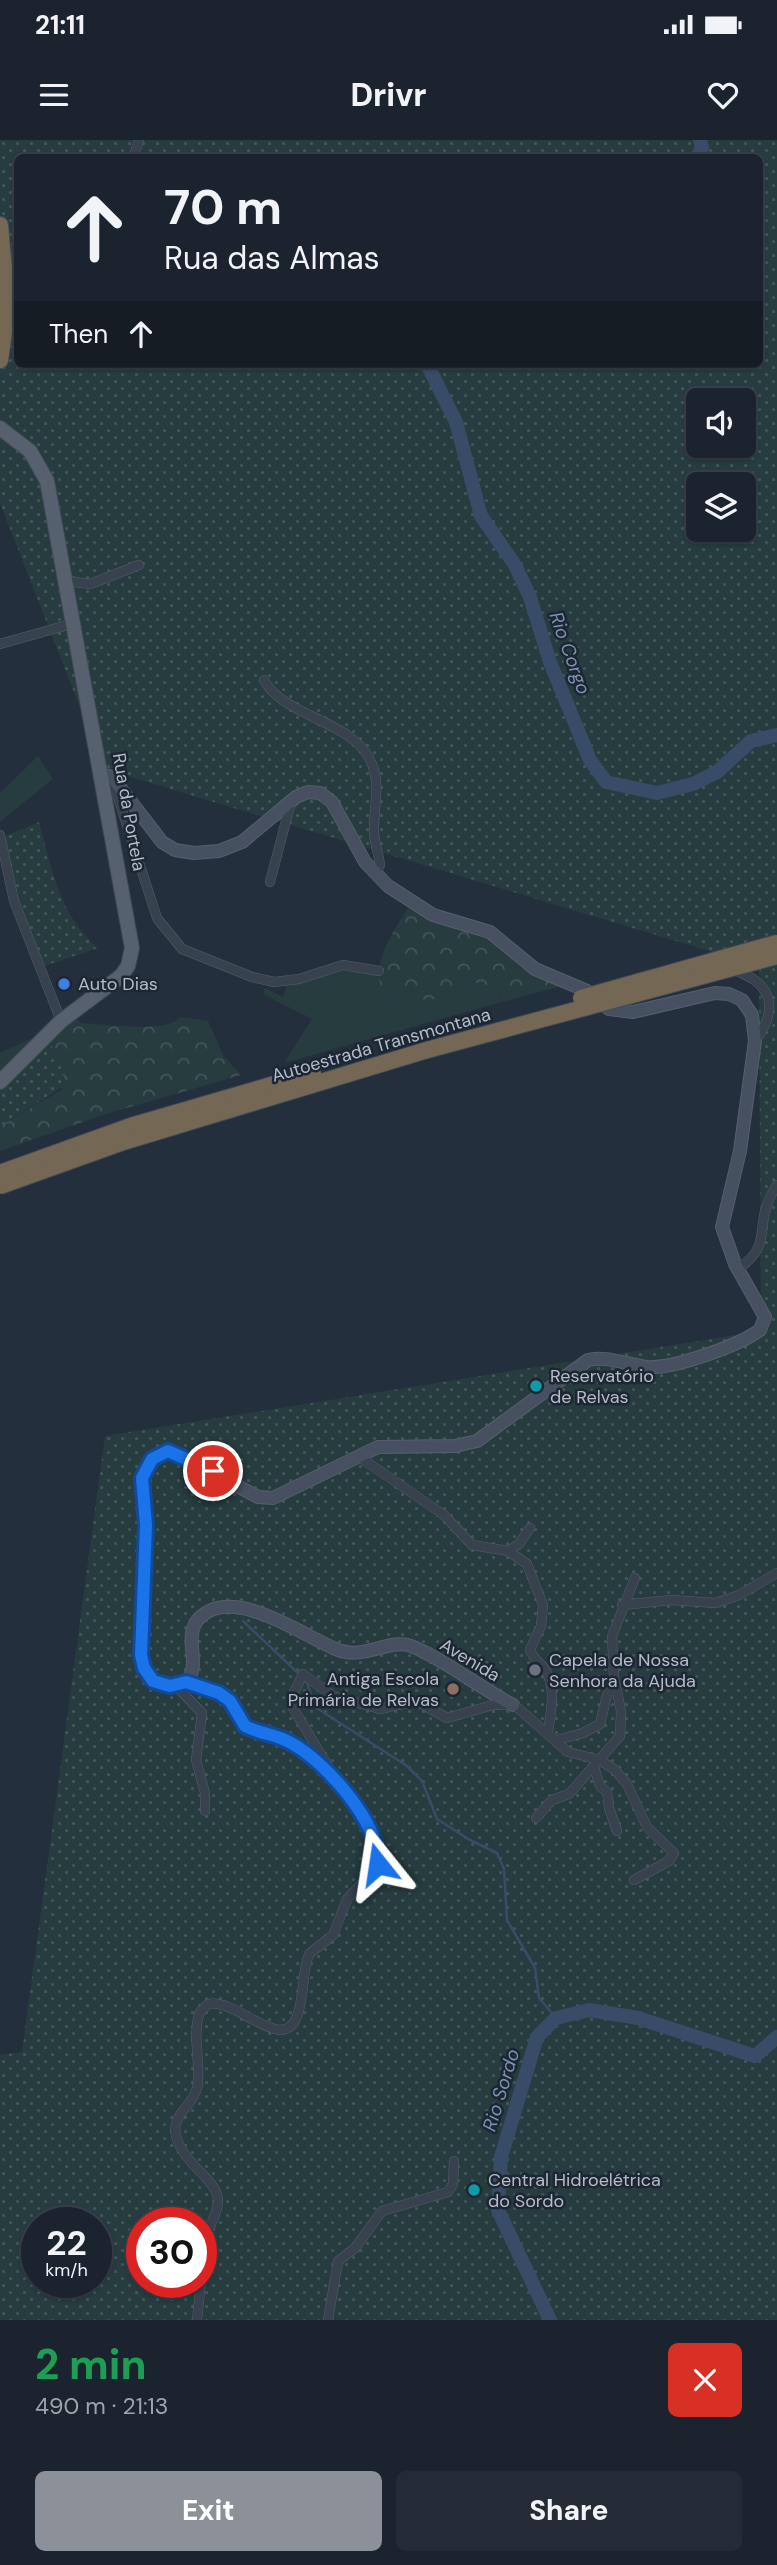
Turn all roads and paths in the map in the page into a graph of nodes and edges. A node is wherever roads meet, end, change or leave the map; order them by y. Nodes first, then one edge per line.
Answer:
1 (0, 225) edge
2 (6, 255) edge
3 (0, 298) edge
4 (0, 314) edge
5 (0, 360) edge
6 (0, 428) edge
7 (0, 436) edge
8 (50, 495) junction
9 (139, 565) dead end
10 (67, 581) junction
11 (75, 623) junction
12 (0, 644) edge
13 (264, 680) dead end
14 (107, 776) junction
15 (291, 800) junction
16 (0, 835) edge
17 (375, 874) junction
18 (270, 881) dead end
19 (777, 943) edge
20 (777, 956) edge
21 (379, 971) dead end
22 (739, 972) dead end
23 (61, 1021) junction
24 (755, 1041) junction
25 (0, 1082) edge
26 (0, 1172) edge
27 (777, 1185) edge
28 (0, 1186) edge
29 (738, 1269) junction
30 (358, 1456) junction
31 (530, 1528) dead end
32 (508, 1552) junction
33 (777, 1573) edge
34 (635, 1578) dead end
35 (622, 1605) junction
36 (181, 1684) junction
37 (616, 1685) junction
38 (513, 1705) junction
39 (548, 1732) junction
40 (557, 1740) junction
41 (597, 1763) junction
42 (339, 1783) junction
43 (205, 1811) dead end
44 (536, 1818) dead end
45 (617, 1831) dead end
46 (634, 1880) dead end
47 (454, 2161) dead end
48 (216, 2207) edge
49 (199, 2298) edge
50 (197, 2320) edge
51 (328, 2320) edge

1 - 2 highway
2 - 5 highway
3 - 4 highway
6 - 8 main road, Rua da Portela
7 - 8 main road, Rua da Portela
8 - 10 main road, Rua da Portela
9 - 10 street
10 - 11 main road, Rua da Portela
11 - 12 street
11 - 14 main road, Rua da Portela
13 - 17 street
14 - 15 street
14 - 21 street
14 - 23 main road, Rua da Portela
15 - 17 street
15 - 18 street
16 - 23 street
17 - 24 street
19 - 26 highway, Autoestrada Transmontana, bridge
20 - 28 highway, Autoestrada Transmontana, bridge
22 - 24 street
23 - 25 main road, Rua da Portela
24 - 29 street
27 - 29 street
29 - 30 street
30 - 32 street
30 - 36 street
31 - 32 street
32 - 39 street
33 - 35 street
34 - 35 street
35 - 37 street
36 - 38 street, Avenida
36 - 42 street
36 - 43 street
37 - 40 street
37 - 41 street
38 - 39 street, Avenida
38 - 42 street
39 - 40 street, Avenida
40 - 41 street, Avenida
41 - 44 street
41 - 45 street
41 - 46 street
42 - 48 street
47 - 51 street
49 - 50 street

